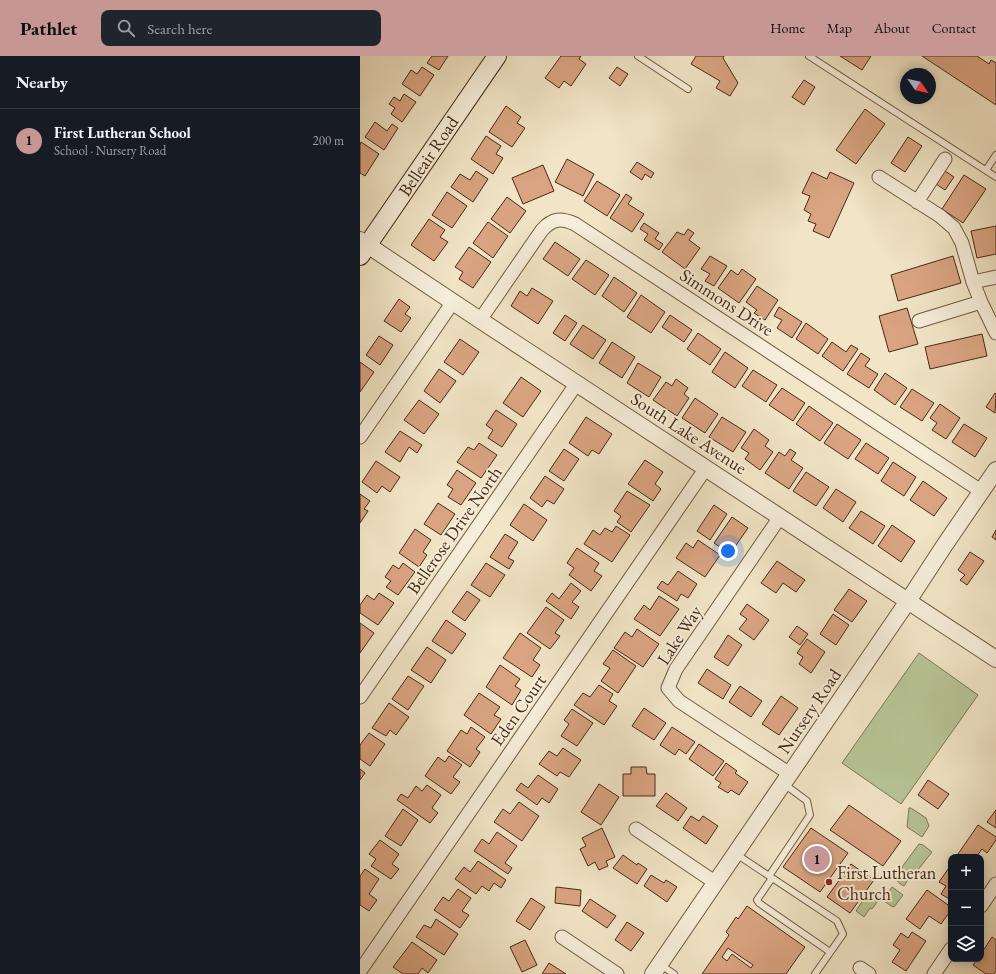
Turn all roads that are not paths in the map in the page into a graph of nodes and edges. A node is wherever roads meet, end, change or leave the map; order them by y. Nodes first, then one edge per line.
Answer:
1 (497, 56) edge
2 (638, 56) edge
3 (809, 56) edge
4 (688, 89) dead end
5 (996, 155) edge
6 (945, 159) dead end
7 (986, 170) junction
8 (879, 177) dead end
9 (996, 177) edge
10 (917, 202) junction
11 (363, 247) edge
12 (996, 277) edge
13 (973, 282) junction
14 (453, 302) junction
15 (981, 302) junction
16 (480, 320) junction
17 (918, 321) dead end
18 (996, 333) edge
19 (577, 384) junction
20 (360, 437) edge
21 (706, 468) junction
22 (996, 470) edge
23 (981, 491) junction
24 (780, 517) junction
25 (908, 601) junction
26 (996, 659) edge
27 (360, 697) edge
28 (787, 779) junction
29 (636, 829) dead end
30 (736, 854) junction
31 (771, 877) junction
32 (716, 883) junction
33 (996, 884) edge
34 (984, 902) edge
35 (562, 937) dead end
36 (830, 952) junction
37 (948, 953) edge
38 (656, 969) edge
39 (360, 971) edge
40 (617, 974) edge
41 (674, 974) edge
42 (815, 974) edge
43 (934, 974) edge

1 - 11 main road, Belleair Road
2 - 4 lane
3 - 7 lane
5 - 7 lane
6 - 10 street
7 - 9 lane
8 - 10 street
10 - 13 street
11 - 14 street, South Lake Avenue
12 - 13 street
13 - 15 street
14 - 16 street, South Lake Avenue
14 - 20 street
15 - 17 street
15 - 18 street
16 - 19 street, South Lake Avenue
16 - 23 street, Simmons Drive
19 - 21 street, South Lake Avenue
19 - 27 street, Bellerose Drive North
21 - 24 street, South Lake Avenue
21 - 39 street, Eden Court
22 - 23 street, Nursery Road
23 - 25 street, Nursery Road
24 - 25 street, South Lake Avenue
24 - 28 street, Lake Way
25 - 26 street, South Lake Avenue
25 - 28 street, Nursery Road
28 - 30 street, Nursery Road
28 - 31 lane
29 - 32 street
30 - 31 lane
30 - 32 street, Nursery Road
31 - 36 lane
31 - 36 lane
32 - 38 street, Nursery Road
33 - 34 street
35 - 40 street
36 - 42 lane
37 - 43 street
38 - 41 lane

